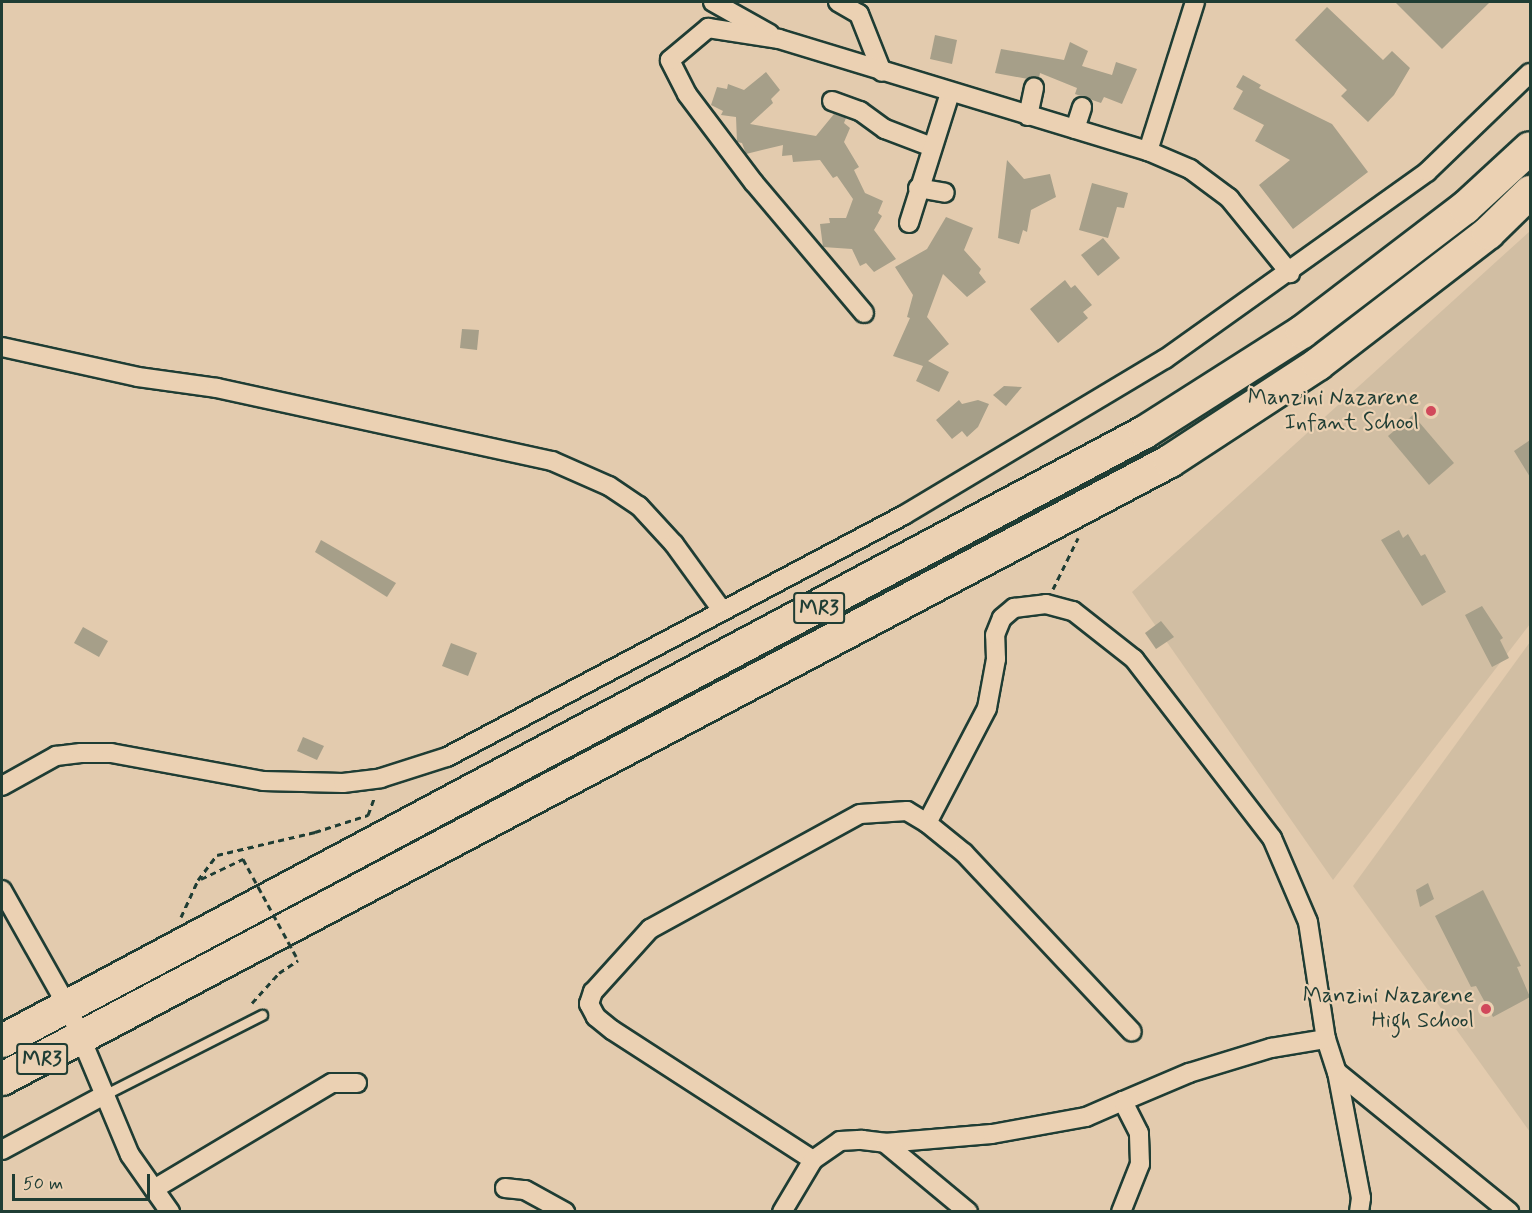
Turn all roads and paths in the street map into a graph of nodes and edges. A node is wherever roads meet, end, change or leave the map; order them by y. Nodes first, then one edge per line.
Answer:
1 (714, 2) edge
2 (838, 2) edge
3 (1195, 2) edge
4 (863, 8) edge
5 (779, 39) junction
6 (882, 72) junction
7 (1530, 73) edge
8 (1034, 88) dead end
9 (950, 93) junction
10 (832, 101) dead end
11 (1082, 107) dead end
12 (1028, 116) junction
13 (1075, 129) junction
14 (932, 147) junction
15 (1530, 148) edge
16 (1148, 151) junction
17 (918, 188) junction
18 (1530, 192) edge
19 (945, 193) dead end
20 (909, 223) dead end
21 (1290, 273) junction
22 (864, 313) dead end
23 (2, 347) edge
24 (1096, 501) junction
25 (1046, 604) junction
26 (721, 609) junction
27 (381, 778) junction
28 (2, 786) edge
29 (927, 823) junction
30 (2, 890) edge
31 (279, 973) dead end
32 (68, 1007) junction
33 (262, 1015) dead end
34 (1132, 1032) dead end
35 (82, 1039) junction
36 (1326, 1039) junction
37 (2, 1041) edge
38 (1337, 1072) junction
39 (2, 1080) edge
40 (357, 1083) dead end
41 (106, 1094) junction
42 (1123, 1101) junction
43 (885, 1143) junction
44 (2, 1150) edge
45 (813, 1161) junction
46 (505, 1188) dead end
47 (154, 1189) junction
48 (170, 1212) edge
49 (565, 1212) edge
50 (782, 1212) edge
51 (968, 1212) edge
52 (1121, 1212) edge
53 (1359, 1212) edge
54 (1509, 1212) edge

1 - 5 street
2 - 4 street
3 - 16 street
4 - 6 street
5 - 6 street
5 - 22 street
6 - 9 street
7 - 21 street
8 - 12 street
9 - 12 street
9 - 14 street
10 - 14 street
11 - 13 street
12 - 13 street
13 - 16 street
14 - 17 street
15 - 32 highway, MR3
16 - 21 street
17 - 19 street
17 - 20 street
18 - 24 highway, MR3
21 - 26 street
23 - 26 street
24 - 25 path
24 - 35 highway, MR3
25 - 29 street
25 - 36 street
26 - 27 street
27 - 28 street
27 - 31 path, bridge
29 - 34 street
29 - 45 street
30 - 32 street
32 - 35 street
32 - 37 highway, MR3
33 - 41 lane
35 - 39 highway, MR3
35 - 41 street
36 - 38 street
36 - 42 street
38 - 53 street
38 - 54 street
40 - 47 street
41 - 44 street
41 - 47 street
42 - 43 street
42 - 52 street
43 - 45 street
43 - 51 street
45 - 50 street
46 - 49 street
47 - 48 street

